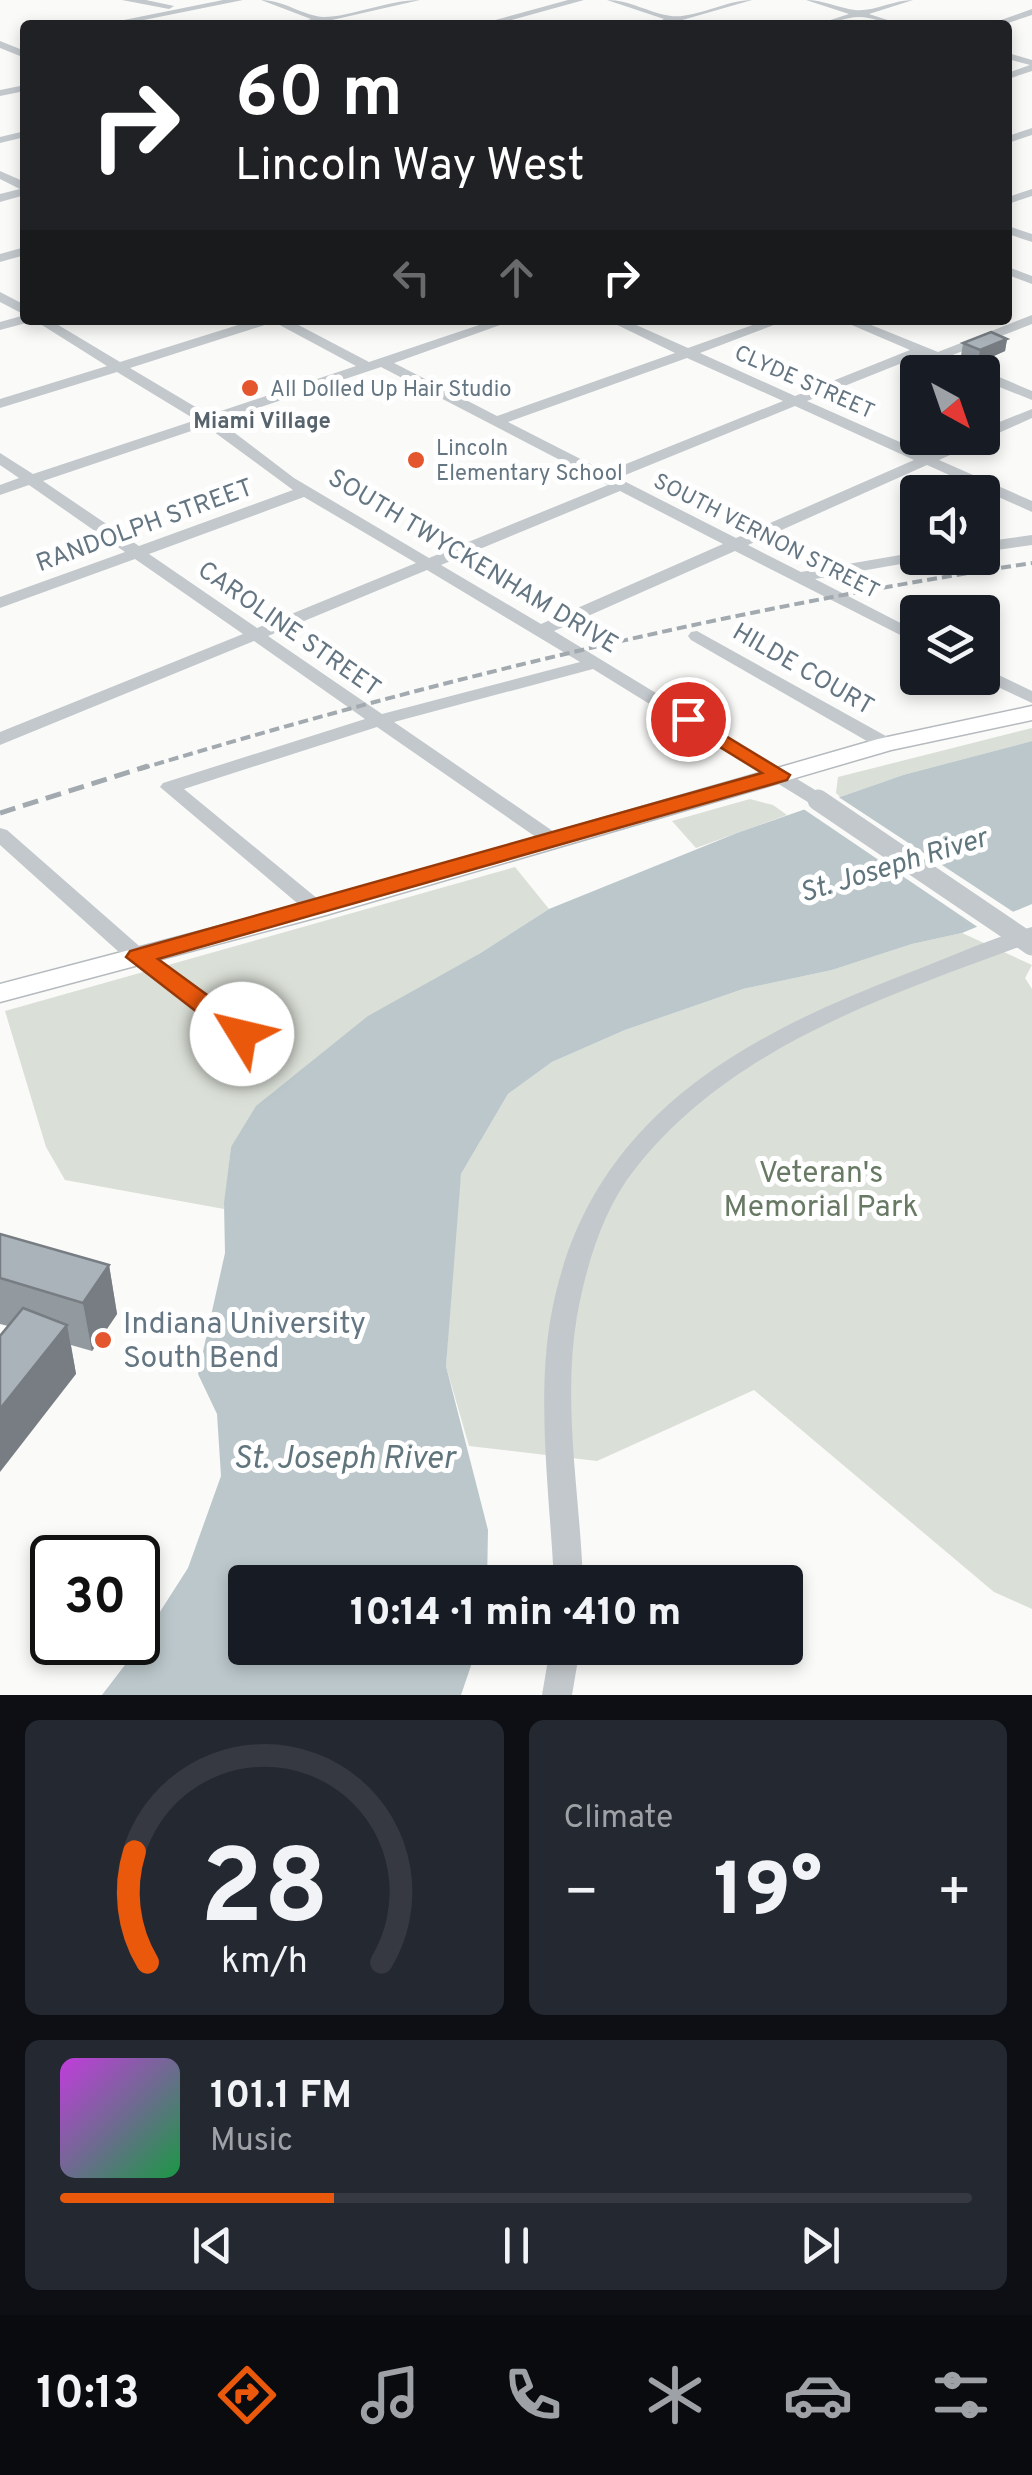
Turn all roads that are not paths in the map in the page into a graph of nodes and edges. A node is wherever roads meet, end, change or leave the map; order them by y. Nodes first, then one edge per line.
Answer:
1 (127, 0) edge
2 (238, 0) edge
3 (266, 0) edge
4 (415, 0) edge
5 (579, 0) edge
6 (612, 0) edge
7 (747, 0) edge
8 (811, 0) edge
9 (908, 0) edge
10 (151, 4) junction
11 (205, 7) junction
12 (1032, 12) edge
13 (860, 14) junction
14 (121, 20) edge
15 (135, 20) edge
16 (321, 20) joint
17 (501, 20) edge
18 (675, 20) joint
19 (838, 20) edge
20 (881, 20) edge
21 (1007, 20) edge
22 (1032, 319) edge
23 (49, 325) edge
24 (252, 325) edge
25 (290, 325) edge
26 (492, 325) edge
27 (625, 325) edge
28 (766, 325) edge
29 (860, 325) edge
30 (688, 353) junction
31 (929, 353) junction
32 (934, 355) edge
33 (375, 364) junction
34 (118, 367) junction
35 (1000, 382) edge
36 (1032, 396) edge
37 (795, 401) junction
38 (0, 404) edge
39 (1032, 413) edge
40 (209, 420) junction
41 (496, 421) junction
42 (1000, 427) edge
43 (937, 455) edge
44 (0, 458) edge
45 (926, 460) junction
46 (32, 480) junction
47 (614, 481) junction
48 (0, 490) edge
49 (306, 491) junction
50 (1032, 507) edge
51 (1032, 540) edge
52 (734, 544) junction
53 (1000, 544) edge
54 (137, 553) junction
55 (900, 560) edge
56 (428, 564) junction
57 (799, 578) junction
58 (0, 603) edge
59 (900, 630) edge
60 (538, 632) junction
61 (255, 634) junction
62 (698, 636) dead end
63 (593, 664) junction
64 (1000, 681) edge
65 (1032, 698) edge
66 (1032, 712) edge
67 (379, 720) junction
68 (0, 738) edge
69 (886, 744) junction
70 (780, 775) junction
71 (0, 834) edge
72 (552, 840) junction
73 (317, 909) junction
74 (1032, 934) edge
75 (1032, 945) edge
76 (138, 957) junction
77 (0, 993) edge
78 (242, 1034) dead end
79 (567, 1565) edge
80 (562, 1665) edge
81 (557, 1695) edge

1 - 10 street
2 - 11 street
3 - 16 street
4 - 16 street
5 - 17 street
6 - 18 street
7 - 18 street
8 - 13 street
9 - 13 street
10 - 11 street
10 - 14 street
11 - 15 street
12 - 21 street
13 - 19 street
13 - 20 street
22 - 31 street
23 - 34 street, SOUTH TWYCKENHAM DRIVE
24 - 34 street
25 - 33 street, SOUTH VERNON STREET
26 - 33 street
27 - 30 street, CLYDE STREET
28 - 30 street
29 - 31 street
30 - 37 street, CLYDE STREET
30 - 41 street
31 - 32 street
31 - 37 street
33 - 40 street
33 - 41 street, SOUTH VERNON STREET
34 - 38 street
34 - 40 street, SOUTH TWYCKENHAM DRIVE
35 - 36 street
37 - 45 street, CLYDE STREET
37 - 47 street
39 - 42 street
40 - 46 street
40 - 49 street, SOUTH TWYCKENHAM DRIVE
41 - 47 street, SOUTH VERNON STREET
43 - 45 street
44 - 46 street, CAROLINE STREET
45 - 50 street, CLYDE STREET
45 - 52 street
46 - 48 street
46 - 54 street, CAROLINE STREET
47 - 52 street, SOUTH VERNON STREET
47 - 56 street
49 - 54 street, RANDOLPH STREET
49 - 56 street, SOUTH TWYCKENHAM DRIVE
51 - 53 street
52 - 57 street, SOUTH VERNON STREET
52 - 60 street
54 - 58 street, RANDOLPH STREET
54 - 61 street, CAROLINE STREET
55 - 57 street
56 - 60 street, SOUTH TWYCKENHAM DRIVE
56 - 61 street
57 - 59 street, SOUTH VERNON STREET
60 - 63 street, SOUTH TWYCKENHAM DRIVE
61 - 67 street, CAROLINE STREET
61 - 68 street
62 - 69 street, HILDE COURT
63 - 67 street
63 - 70 street, SOUTH TWYCKENHAM DRIVE
64 - 65 street
66 - 69 main road
67 - 72 street, CAROLINE STREET
67 - 73 street
69 - 70 main road
70 - 72 main road
70 - 75 street, SOUTH TWYCKENHAM DRIVE, bridge
71 - 76 street
72 - 73 main road
73 - 76 main road
74 - 79 street
76 - 77 main road
76 - 78 street
80 - 81 street

